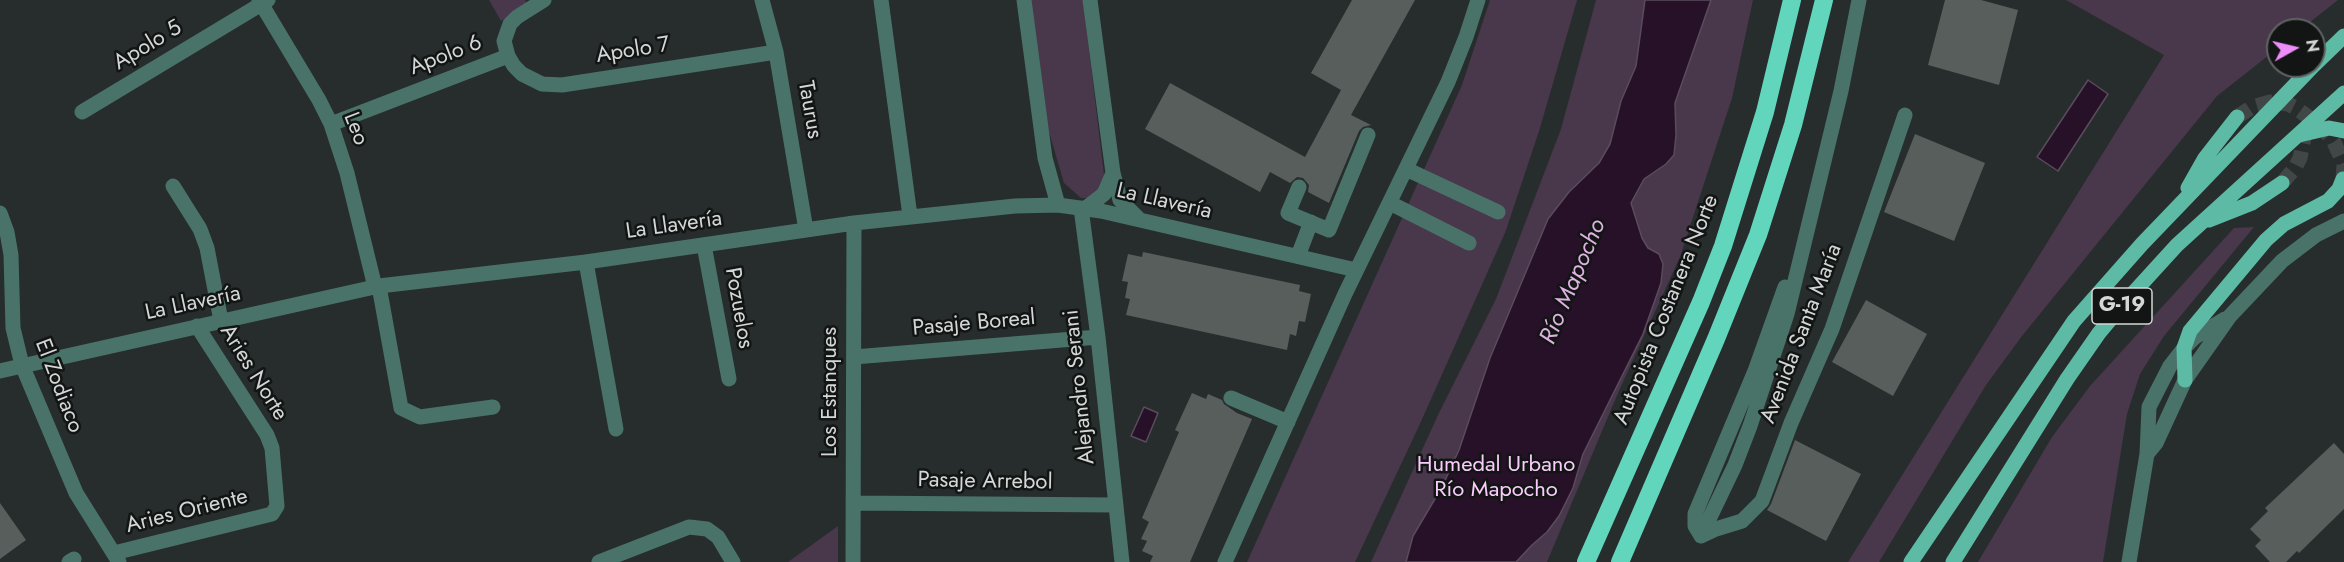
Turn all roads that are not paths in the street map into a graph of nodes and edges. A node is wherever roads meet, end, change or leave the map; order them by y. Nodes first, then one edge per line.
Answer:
1 (544, 0) edge
2 (762, 0) edge
3 (881, 0) edge
4 (1024, 0) edge
5 (1090, 0) edge
6 (1478, 0) edge
7 (1792, 0) edge
8 (1824, 0) edge
9 (1859, 0) edge
10 (263, 1) edge
11 (2344, 36) edge
12 (776, 52) junction
13 (2326, 54) edge
14 (508, 56) junction
15 (2302, 78) edge
16 (2344, 93) edge
17 (82, 112) dead end
18 (1905, 115) dead end
19 (2237, 117) tunnel mouth
20 (330, 123) junction
21 (2344, 131) edge
22 (1368, 135) dead end
23 (2296, 136) junction
24 (1406, 169) junction
25 (1113, 173) junction
26 (2343, 179) edge
27 (2282, 183) tunnel mouth
28 (173, 186) dead end
29 (1299, 187) dead end
30 (1390, 203) junction
31 (1058, 205) junction
32 (1084, 208) junction
33 (2175, 211) junction
34 (0, 213) edge
35 (1498, 213) dead end
36 (910, 216) junction
37 (1139, 219) junction
38 (2344, 220) edge
39 (1311, 222) junction
40 (854, 223) junction
41 (2201, 223) junction
42 (806, 230) junction
43 (1469, 243) dead end
44 (704, 245) junction
45 (1298, 256) junction
46 (586, 262) junction
47 (1356, 270) junction
48 (377, 287) junction
49 (2230, 316) junction
50 (221, 321) junction
51 (197, 326) junction
52 (1098, 337) junction
53 (2184, 348) junction
54 (854, 357) junction
55 (22, 365) junction
56 (0, 370) edge
57 (729, 380) dead end
58 (2185, 380) junction
59 (1231, 398) dead end
60 (494, 406) dead end
61 (1288, 422) junction
62 (616, 429) dead end
63 (2147, 454) junction
64 (853, 503) junction
65 (1116, 506) junction
66 (272, 514) joint
67 (116, 558) edge
68 (599, 562) edge
69 (733, 562) edge
70 (853, 562) edge
71 (1122, 562) edge
72 (1225, 562) edge
73 (1586, 562) edge
74 (1620, 562) edge
75 (1911, 562) edge
76 (1953, 562) edge
77 (2129, 562) edge

1 - 14 street, Apolo 6
2 - 12 street, Taurus
3 - 36 street
4 - 31 street
5 - 25 street
6 - 24 street
7 - 73 highway, Autopista Costanera Norte
8 - 74 highway
9 - 18 street, Avenida Santa María
10 - 17 street, Apolo 5
10 - 20 street, Leo
11 - 13 main road, G-19
12 - 14 street, Apolo 7
12 - 42 street, Taurus
14 - 20 street, Apolo 6
15 - 33 main road, G-19
16 - 23 main road, G-19
19 - 33 main road
20 - 48 street, Leo
21 - 23 main road
22 - 39 street
23 - 41 main road, G-19
24 - 30 street
24 - 35 street
25 - 32 street
25 - 37 street
26 - 53 main road
27 - 41 main road
28 - 50 street
29 - 39 street
30 - 43 street
30 - 47 street
31 - 32 street, La Llavería
31 - 36 street, La Llavería
32 - 37 street, La Llavería
32 - 52 street, Alejandro Serani
33 - 75 main road, G-19
34 - 55 street, El Zodiaco
36 - 40 street, La Llavería
37 - 45 street, La Llavería
38 - 49 street
39 - 45 street
40 - 42 street, La Llavería
40 - 54 street, Los Estanques
41 - 76 main road, G-19
42 - 44 street, La Llavería
44 - 46 street, La Llavería
44 - 57 street, Pozuelos
45 - 47 street, La Llavería
46 - 48 street, La Llavería
46 - 62 street
47 - 61 street
48 - 50 street, La Llavería
48 - 60 street, Leo
49 - 53 street
49 - 58 street
50 - 51 street, La Llavería
51 - 55 street, La Llavería
51 - 66 street, Aries Norte
52 - 54 street, Pasaje Boreal
52 - 65 street, Alejandro Serani
53 - 58 main road
53 - 63 street
54 - 64 street, Los Estanques
55 - 56 street, La Llavería
55 - 67 street, El Zodiaco
58 - 63 street
59 - 61 street
61 - 72 street
63 - 77 street
64 - 65 street, Pasaje Arrebol
64 - 70 street, Los Estanques
65 - 71 street, Alejandro Serani
66 - 67 street, Aries Oriente
68 - 69 street

